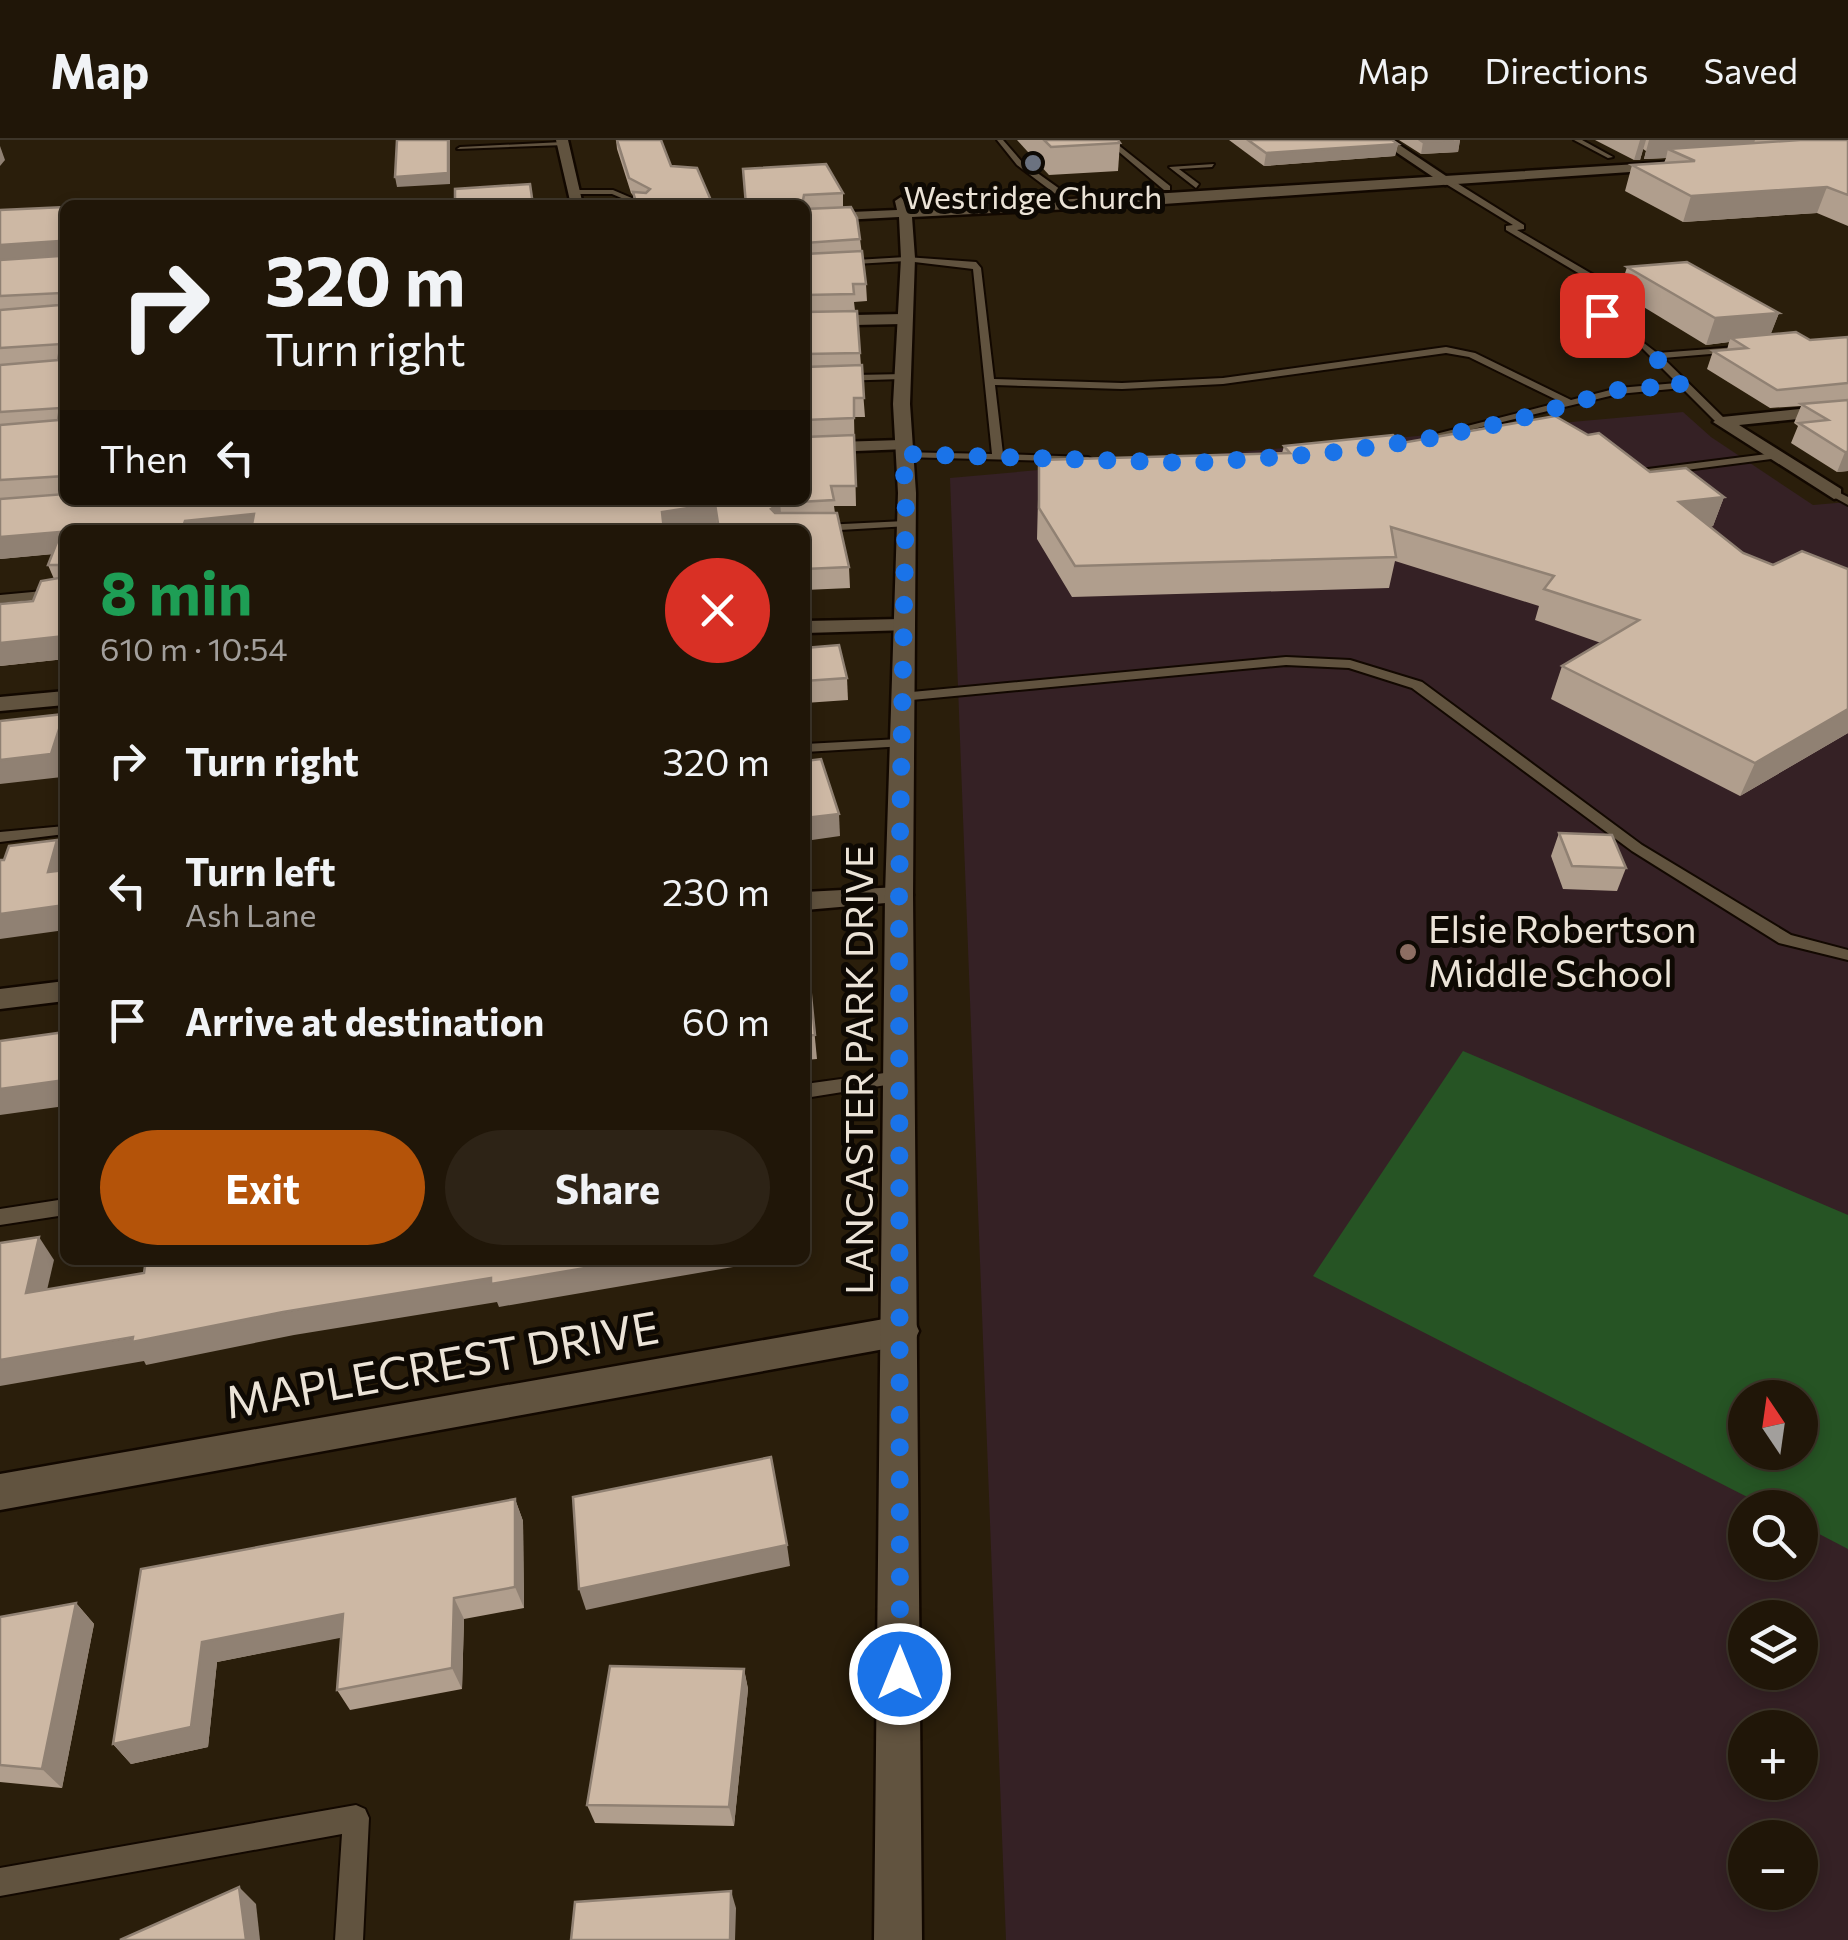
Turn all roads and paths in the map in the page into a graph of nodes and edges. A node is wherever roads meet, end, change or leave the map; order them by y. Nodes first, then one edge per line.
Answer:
1 (1000, 140) edge
2 (1108, 140) edge
3 (1384, 140) edge
4 (1578, 140) edge
5 (562, 142) edge
6 (460, 149) dead end
7 (1610, 157) junction
8 (1520, 164) junction
9 (1212, 165) dead end
10 (1434, 171) junction
11 (1540, 176) junction
12 (1449, 182) junction
13 (1196, 186) junction
14 (1166, 188) junction
15 (1060, 194) junction
16 (576, 198) edge
17 (632, 200) edge
18 (1178, 200) junction
19 (810, 206) edge
20 (904, 207) junction
21 (810, 217) edge
22 (906, 259) junction
23 (810, 265) edge
24 (903, 319) junction
25 (810, 322) edge
26 (1753, 347) edge
27 (1655, 356) junction
28 (902, 376) junction
29 (810, 379) edge
30 (988, 382) junction
31 (1681, 385) junction
32 (1572, 404) junction
33 (1848, 409) edge
34 (1722, 422) junction
35 (1422, 440) edge
36 (810, 448) edge
37 (902, 450) junction
38 (1775, 456) junction
39 (998, 457) junction
40 (1094, 460) edge
41 (1632, 474) edge
42 (1843, 495) edge
43 (905, 524) junction
44 (810, 529) edge
45 (60, 593) edge
46 (0, 599) edge
47 (902, 625) junction
48 (810, 627) edge
49 (901, 696) junction
50 (60, 698) edge
51 (0, 704) edge
52 (900, 744) junction
53 (810, 748) edge
54 (60, 831) edge
55 (0, 837) edge
56 (899, 895) junction
57 (810, 902) edge
58 (1848, 954) edge
59 (60, 992) edge
60 (0, 999) edge
61 (899, 1077) junction
62 (810, 1091) edge
63 (60, 1208) edge
64 (0, 1217) edge
65 (901, 1332) junction
66 (0, 1492) edge
67 (0, 1882) edge
68 (349, 1940) edge
69 (898, 1940) edge

1 - 15 lane
2 - 14 lane
3 - 10 street
4 - 7 lane
5 - 6 lane
5 - 16 street
7 - 8 street
7 - 11 street
8 - 10 street
8 - 11 street
9 - 13 lane
10 - 12 street
10 - 13 street
11 - 12 street
12 - 18 street
12 - 27 lane
13 - 14 street
14 - 15 street
14 - 18 street
15 - 20 street
16 - 17 lane
18 - 20 street
19 - 20 street
20 - 21 street
20 - 22 street, LANCASTER PARK DRIVE
22 - 23 lane
22 - 24 street, LANCASTER PARK DRIVE
22 - 30 lane
24 - 25 street
24 - 28 street, LANCASTER PARK DRIVE
26 - 27 lane
27 - 31 lane
28 - 29 lane
28 - 37 street, LANCASTER PARK DRIVE
30 - 32 lane
30 - 39 lane
31 - 32 lane
31 - 34 lane
32 - 35 lane
33 - 34 street
34 - 38 street
36 - 37 street
37 - 39 lane
37 - 43 street, LANCASTER PARK DRIVE
38 - 41 lane
38 - 42 street
39 - 40 lane
43 - 44 lane
43 - 47 street, LANCASTER PARK DRIVE
45 - 46 lane
47 - 48 street
47 - 49 street, LANCASTER PARK DRIVE
49 - 52 street, LANCASTER PARK DRIVE
49 - 58 lane
50 - 51 street
52 - 53 lane
52 - 56 street, LANCASTER PARK DRIVE
54 - 55 lane
56 - 57 street
56 - 61 street, LANCASTER PARK DRIVE
59 - 60 street
61 - 62 lane
61 - 65 street, LANCASTER PARK DRIVE
63 - 64 lane
65 - 66 street, MAPLECREST DRIVE
65 - 69 street, LANCASTER PARK DRIVE
67 - 68 lane

